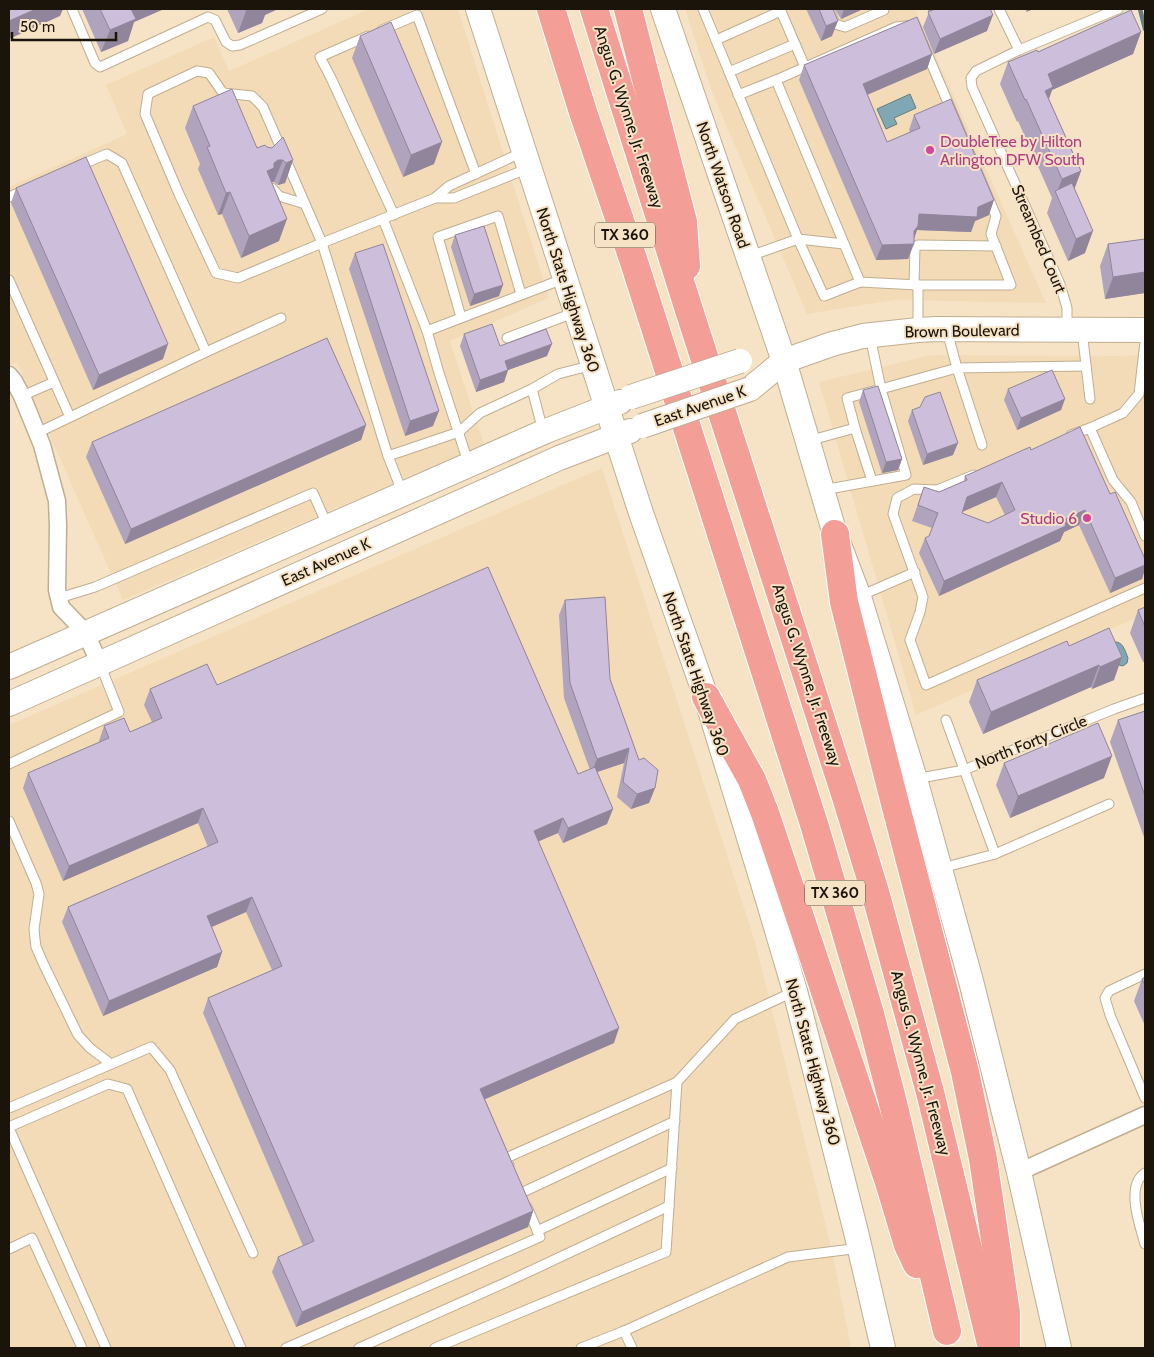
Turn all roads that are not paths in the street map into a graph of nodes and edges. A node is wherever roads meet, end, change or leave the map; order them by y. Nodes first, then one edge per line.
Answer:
1 (72, 9) edge
2 (322, 9) edge
3 (478, 9) edge
4 (533, 9) edge
5 (551, 9) edge
6 (594, 9) edge
7 (628, 9) edge
8 (664, 9) edge
9 (703, 9) edge
10 (829, 9) edge
11 (884, 9) edge
12 (999, 9) edge
13 (1118, 9) edge
14 (780, 10) edge
15 (716, 40) junction
16 (795, 44) junction
17 (1019, 50) junction
18 (805, 67) junction
19 (729, 72) junction
20 (776, 80) junction
21 (738, 95) junction
22 (583, 112) junction
23 (526, 160) junction
24 (73, 169) edge
25 (476, 174) junction
26 (31, 187) edge
27 (272, 188) edge
28 (9, 197) edge
29 (435, 198) junction
30 (304, 204) junction
31 (394, 215) junction
32 (382, 219) junction
33 (798, 239) junction
34 (322, 243) junction
35 (844, 244) junction
36 (996, 246) junction
37 (748, 256) junction
38 (565, 278) junction
39 (9, 280) edge
40 (860, 282) junction
41 (916, 285) junction
42 (521, 294) junction
43 (689, 310) junction
44 (576, 312) junction
45 (281, 318) dead end
46 (462, 318) junction
47 (947, 329) junction
48 (918, 330) junction
49 (1145, 330) edge
50 (427, 331) junction
51 (1074, 331) junction
52 (870, 335) junction
53 (507, 338) dead end
54 (1145, 342) edge
55 (206, 352) junction
56 (784, 361) junction
57 (593, 365) junction
58 (1086, 366) junction
59 (957, 368) junction
60 (9, 375) edge
61 (54, 382) junction
62 (532, 389) junction
63 (881, 389) junction
64 (22, 396) junction
65 (1090, 399) dead end
66 (606, 407) junction
67 (70, 418) junction
68 (855, 428) junction
69 (1090, 428) junction
70 (459, 432) junction
71 (37, 433) junction
72 (543, 433) junction
73 (616, 437) junction
74 (1063, 438) edge
75 (808, 441) junction
76 (982, 445) dead end
77 (388, 456) junction
78 (469, 465) junction
79 (982, 472) edge
80 (872, 481) junction
81 (823, 490) junction
82 (481, 493) junction
83 (403, 494) junction
84 (328, 527) junction
85 (835, 534) junction
86 (1145, 536) edge
87 (914, 572) junction
88 (1145, 588) edge
89 (859, 597) junction
90 (59, 598) junction
91 (85, 632) junction
92 (100, 664) junction
93 (9, 667) edge
94 (706, 697) junction
95 (1145, 698) edge
96 (9, 704) edge
97 (946, 720) dead end
98 (9, 764) edge
99 (964, 770) junction
100 (915, 780) junction
101 (1110, 804) dead end
102 (9, 821) edge
103 (995, 854) junction
104 (940, 868) junction
105 (1145, 974) edge
106 (795, 991) junction
107 (111, 1064) junction
108 (677, 1082) junction
109 (1145, 1098) edge
110 (9, 1108) edge
111 (1145, 1115) edge
112 (675, 1121) junction
113 (9, 1127) edge
114 (672, 1168) junction
115 (1019, 1172) junction
116 (1145, 1173) edge
117 (517, 1184) junction
118 (669, 1206) junction
119 (537, 1231) junction
120 (1145, 1244) edge
121 (860, 1248) junction
122 (9, 1249) edge
123 (253, 1253) dead end
124 (624, 1331) junction
125 (949, 1340) edge
126 (82, 1348) edge
127 (106, 1348) edge
128 (241, 1348) edge
129 (286, 1348) edge
130 (359, 1348) edge
131 (435, 1348) edge
132 (581, 1348) edge
133 (632, 1348) edge
134 (883, 1348) edge
135 (992, 1348) edge
136 (1006, 1348) edge
137 (1060, 1348) edge

1 - 2 lane
3 - 23 main road, North State Highway 360
4 - 22 highway
5 - 22 highway, TX 360
6 - 43 highway, Angus G. Wynne, Jr. Freeway / TX 360
7 - 43 highway
8 - 37 main road, North Watson Road
9 - 15 lane
10 - 11 lane
12 - 17 lane
13 - 17 lane, Streambed Court
14 - 15 lane
14 - 16 lane
15 - 19 lane
16 - 18 lane
16 - 19 lane
17 - 51 lane, Streambed Court
18 - 20 lane
18 - 36 lane
19 - 21 lane
20 - 21 lane
20 - 35 lane
21 - 33 lane
22 - 125 highway, TX 360
23 - 25 lane
23 - 29 lane
23 - 38 main road, North State Highway 360
24 - 55 lane
25 - 29 lane
25 - 31 lane
26 - 28 lane
27 - 30 lane
29 - 31 lane
30 - 34 lane
30 - 34 lane
31 - 32 lane
32 - 34 lane
32 - 50 lane
33 - 35 lane
33 - 37 lane
33 - 40 lane
34 - 77 lane
35 - 40 lane
36 - 41 lane
36 - 41 lane
37 - 56 main road, North Watson Road
38 - 42 lane
38 - 44 main road, North State Highway 360
39 - 61 lane
40 - 41 lane
41 - 48 lane
42 - 46 lane
42 - 46 lane
43 - 135 highway, Angus G. Wynne, Jr. Freeway / TX 360
44 - 53 lane
44 - 57 main road, North State Highway 360
45 - 55 lane
46 - 50 lane
47 - 48 main road, Brown Boulevard
47 - 51 main road, Brown Boulevard
47 - 59 lane
48 - 52 main road, Brown Boulevard
49 - 51 main road, Brown Boulevard
50 - 70 lane
51 - 58 lane, Streambed Court
52 - 56 main road, Brown Boulevard
52 - 63 lane
54 - 69 lane
55 - 67 lane
56 - 66 main road, East Avenue K, bridge
56 - 73 main road, East Avenue K, bridge
56 - 75 main road
57 - 62 lane
57 - 66 main road, North State Highway 360
58 - 59 lane
58 - 65 lane, Streambed Court
59 - 63 lane
59 - 76 lane
60 - 64 street
61 - 64 lane
61 - 67 lane
62 - 70 lane
62 - 72 lane
63 - 68 lane
63 - 80 lane
64 - 71 street
66 - 72 main road, East Avenue K
66 - 73 main road, North State Highway 360
67 - 71 lane
68 - 75 lane
68 - 80 lane
69 - 74 lane
69 - 86 lane
70 - 77 lane
70 - 78 lane
71 - 90 street
72 - 78 main road, East Avenue K
73 - 82 main road, East Avenue K
73 - 94 main road, North State Highway 360
75 - 81 main road
77 - 83 lane
78 - 82 main road
78 - 83 main road, East Avenue K
79 - 87 lane
80 - 81 lane
81 - 85 main road
82 - 92 main road, East Avenue K
83 - 84 main road, East Avenue K
84 - 90 lane
84 - 91 main road, East Avenue K
85 - 89 main road
85 - 136 highway
87 - 88 lane
87 - 89 lane
89 - 100 main road
90 - 91 street
91 - 92 street
91 - 93 main road, East Avenue K
92 - 96 main road, East Avenue K
92 - 98 lane
94 - 106 main road, North State Highway 360
94 - 125 highway
95 - 99 lane, North Forty Circle
97 - 99 lane
99 - 100 lane, North Forty Circle
99 - 103 lane
100 - 104 main road
101 - 103 lane
102 - 107 lane
103 - 104 lane
104 - 115 main road
105 - 109 lane
106 - 108 lane
106 - 121 main road, North State Highway 360
107 - 110 lane
107 - 123 lane
108 - 112 lane
108 - 117 lane
111 - 115 street
112 - 114 lane
112 - 117 lane
113 - 127 lane
113 - 128 lane
114 - 118 lane
114 - 119 lane
115 - 137 main road
116 - 120 lane
117 - 119 lane
118 - 130 lane
118 - 131 lane
119 - 129 lane
121 - 124 lane
121 - 134 main road, North State Highway 360
122 - 126 lane
124 - 132 lane
124 - 133 lane

